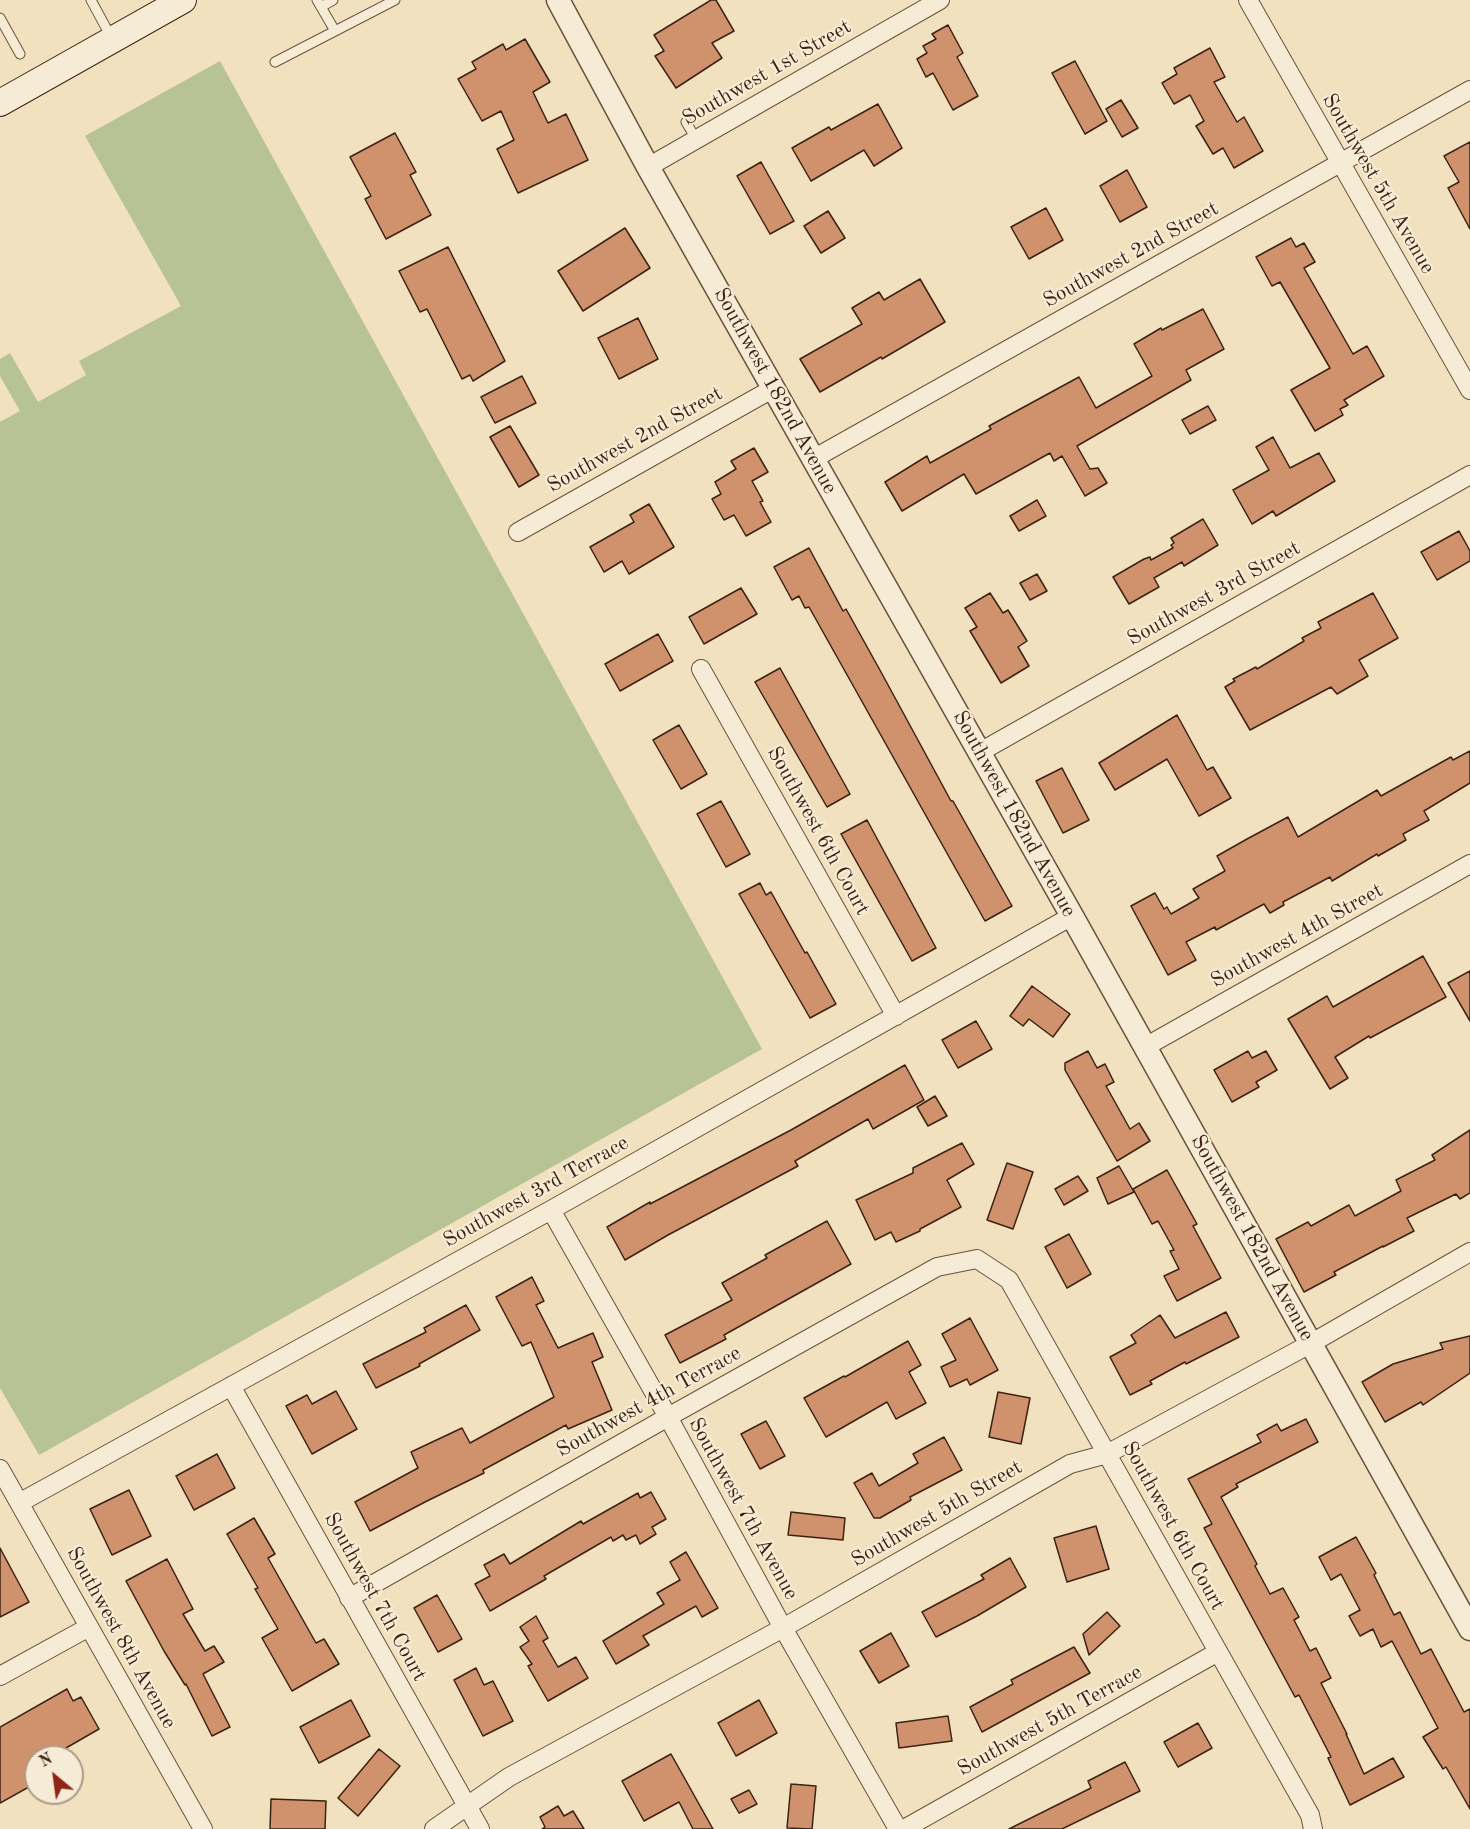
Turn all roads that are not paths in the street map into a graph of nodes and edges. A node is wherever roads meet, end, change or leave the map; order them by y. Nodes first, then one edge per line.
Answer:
1 (91, 0) edge
2 (183, 0) edge
3 (333, 0) edge
4 (394, 0) edge
5 (558, 0) edge
6 (940, 0) edge
7 (1248, 0) edge
8 (319, 3) edge
9 (0, 18) edge
10 (335, 31) junction
11 (112, 40) junction
12 (20, 54) dead end
13 (275, 62) dead end
14 (1470, 90) edge
15 (0, 103) edge
16 (686, 122) dead end
17 (696, 139) junction
18 (1340, 163) junction
19 (648, 167) junction
20 (774, 388) junction
21 (1470, 390) edge
22 (813, 459) junction
23 (1470, 475) edge
24 (518, 532) dead end
25 (701, 669) dead end
26 (980, 752) junction
27 (1470, 864) edge
28 (1072, 916) junction
29 (896, 1016) junction
30 (1145, 1047) junction
31 (551, 1210) junction
32 (1470, 1252) edge
33 (977, 1259) joint
34 (1310, 1344) junction
35 (231, 1386) junction
36 (668, 1417) junction
37 (1107, 1454) junction
38 (0, 1469) edge
39 (19, 1503) junction
40 (350, 1598) junction
41 (89, 1627) junction
42 (783, 1628) junction
43 (1470, 1629) edge
44 (1218, 1652) junction
45 (0, 1676) edge
46 (466, 1806) junction
47 (203, 1829) edge
48 (434, 1829) edge
49 (480, 1829) edge
50 (898, 1829) edge
51 (904, 1829) edge
52 (1313, 1829) edge

1 - 11 lane
2 - 11 main road
3 - 8 lane
4 - 10 lane
5 - 19 street, Southwest 182nd Avenue
6 - 17 street, Southwest 1st Street
7 - 18 street, Southwest 5th Avenue
8 - 10 lane
9 - 12 lane
10 - 13 lane
11 - 15 main road
14 - 18 street, Southwest 2nd Street
16 - 17 lane
17 - 19 street, Southwest 1st Street
18 - 21 street, Southwest 5th Avenue
18 - 22 street, Southwest 2nd Street
19 - 20 street, Southwest 182nd Avenue
20 - 22 street, Southwest 182nd Avenue
20 - 24 street, Southwest 2nd Street
22 - 26 street, Southwest 182nd Avenue
23 - 26 street, Southwest 3rd Street
25 - 29 street, Southwest 6th Court
26 - 28 street, Southwest 182nd Avenue
27 - 30 street, Southwest 4th Street
28 - 29 street, Southwest 3rd Terrace
28 - 30 street, Southwest 182nd Avenue
29 - 31 street, Southwest 3rd Terrace
30 - 34 street, Southwest 182nd Avenue
31 - 35 street, Southwest 3rd Terrace
31 - 36 street, Southwest 7th Avenue
32 - 34 street, Southwest 5th Street
33 - 36 street, Southwest 4th Terrace
33 - 37 street, Southwest 6th Court
34 - 37 street, Southwest 5th Street
34 - 43 street, Southwest 182nd Avenue
35 - 39 street, Southwest 3rd Terrace
35 - 40 street, Southwest 7th Court
36 - 40 street, Southwest 4th Terrace
36 - 42 street, Southwest 7th Avenue
37 - 42 street, Southwest 5th Street
37 - 44 street, Southwest 6th Court
38 - 39 street, Southwest 8th Avenue
39 - 41 street, Southwest 8th Avenue
40 - 46 street, Southwest 7th Court
41 - 45 street
41 - 47 street, Southwest 8th Avenue
42 - 46 street, Southwest 5th Street
42 - 50 street, Southwest 7th Avenue
44 - 51 street, Southwest 5th Terrace
44 - 52 street, Southwest 6th Court
46 - 48 street, Southwest 5th Street
46 - 49 street, Southwest 7th Court

